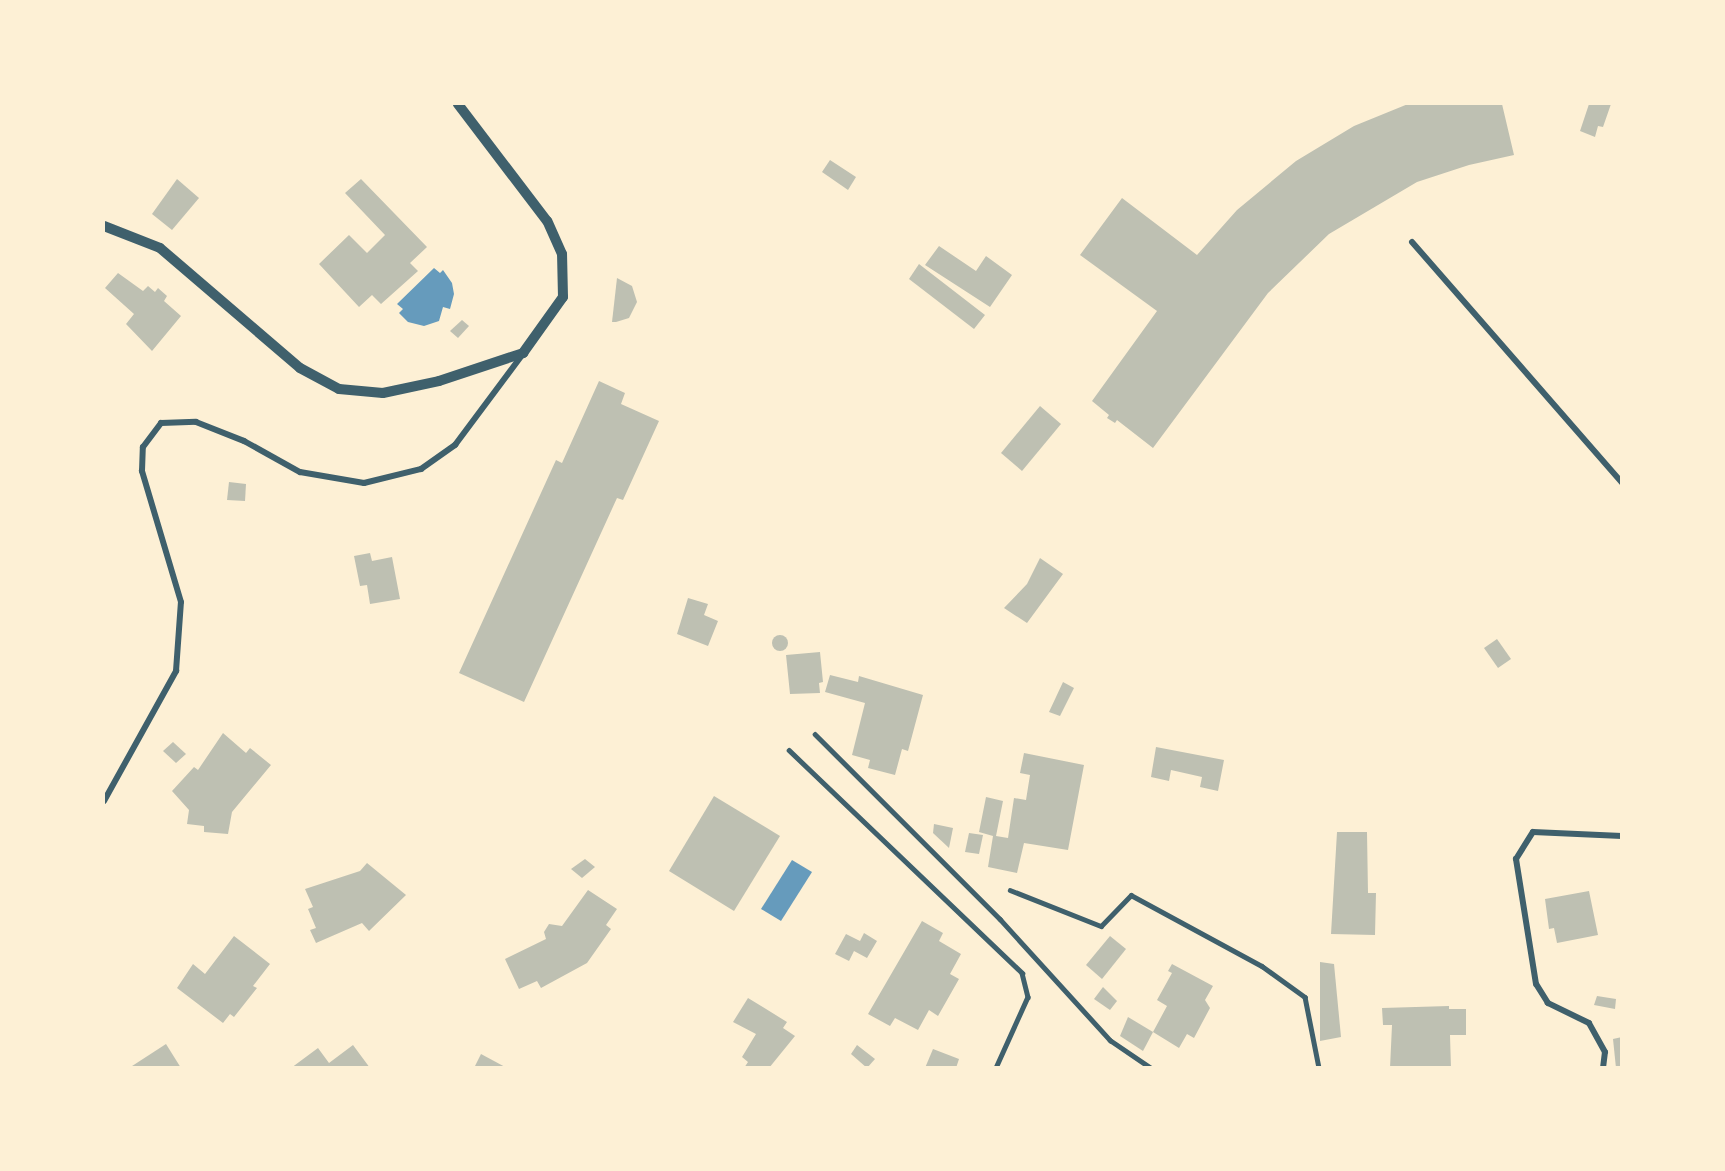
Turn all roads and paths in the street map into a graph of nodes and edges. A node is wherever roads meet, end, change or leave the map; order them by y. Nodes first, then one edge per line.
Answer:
1 (458, 104) edge
2 (104, 226) edge
3 (1412, 242) dead end
4 (523, 353) junction
5 (1622, 483) edge
6 (815, 734) dead end
7 (789, 750) dead end
8 (104, 801) edge
9 (1622, 836) edge
10 (1010, 890) dead end
11 (996, 1068) edge
12 (1151, 1068) edge
13 (1319, 1068) edge
14 (1603, 1068) edge

1 - 4 street
2 - 4 street
3 - 5 street
4 - 8 street
6 - 12 lane
7 - 11 lane
9 - 14 street
10 - 13 lane

